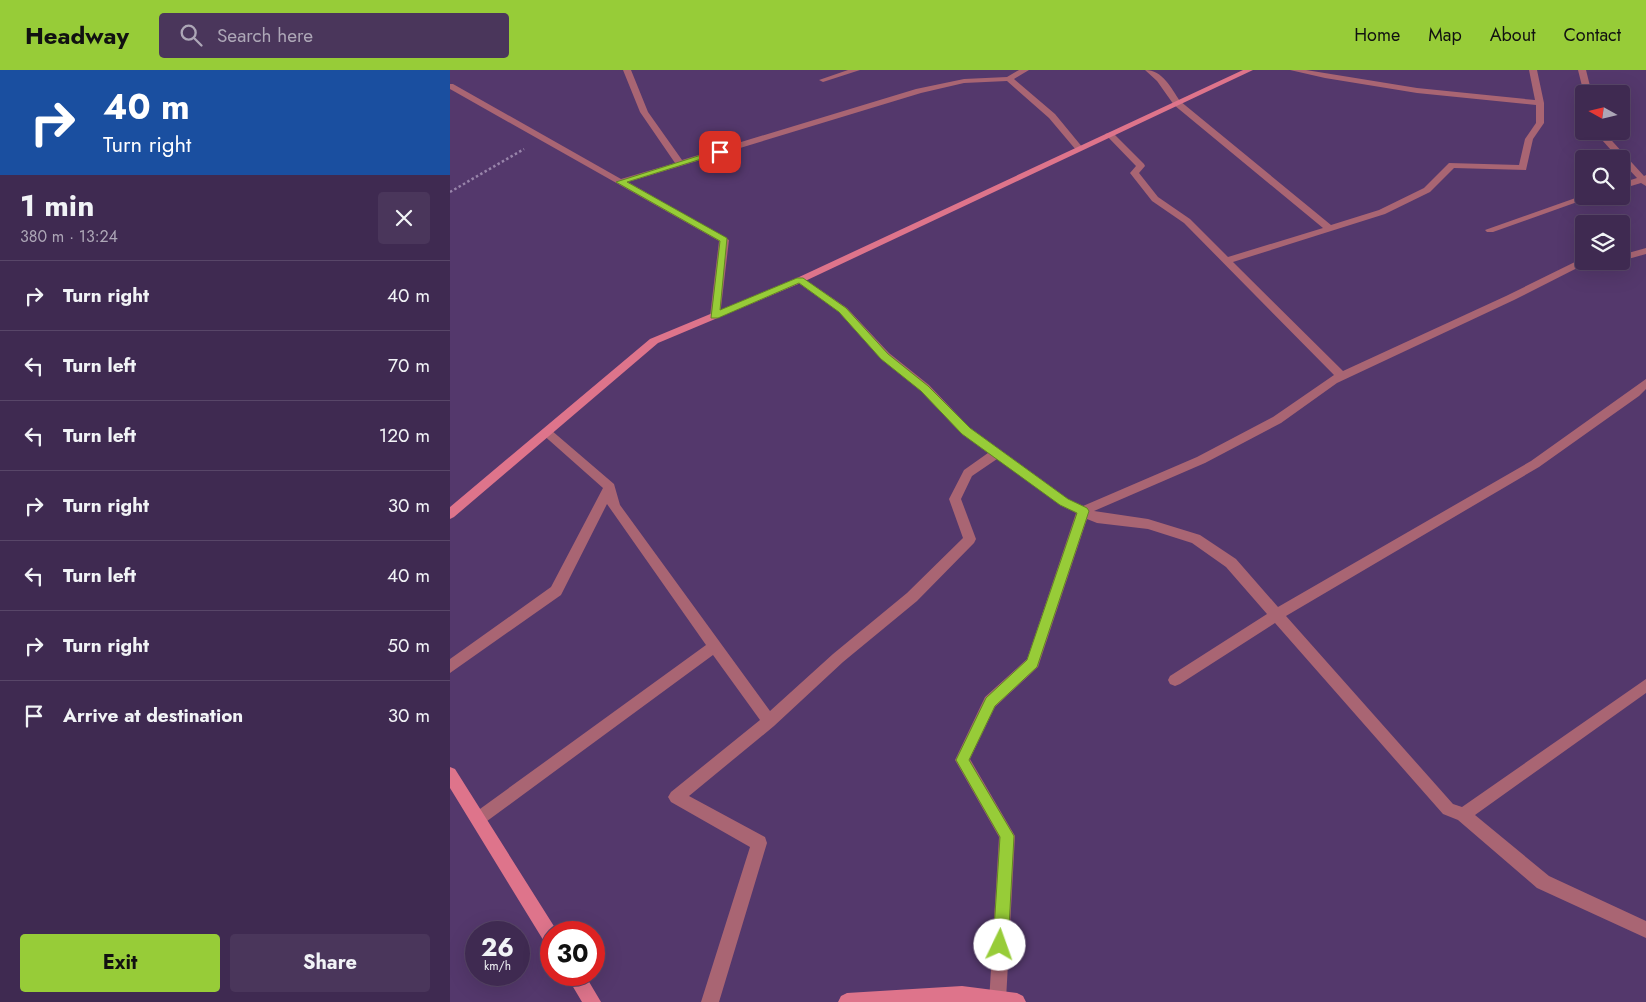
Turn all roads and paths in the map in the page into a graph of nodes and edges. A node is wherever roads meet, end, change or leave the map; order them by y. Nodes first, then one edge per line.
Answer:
1 (627, 70) edge
2 (856, 70) edge
3 (1025, 70) edge
4 (1149, 70) edge
5 (1249, 70) edge
6 (1294, 70) edge
7 (1533, 70) edge
8 (1582, 70) edge
9 (1009, 79) junction
10 (823, 80) dead end
11 (1586, 85) edge
12 (450, 86) edge
13 (1177, 103) junction
14 (1540, 103) junction
15 (1109, 134) junction
16 (542, 138) junction
17 (1606, 140) edge
18 (1079, 148) junction
19 (680, 164) junction
20 (1644, 180) edge
21 (620, 182) junction
22 (1630, 184) edge
23 (450, 192) edge
24 (1575, 201) edge
25 (1329, 228) junction
26 (1490, 230) dead end
27 (1646, 251) edge
28 (1630, 255) edge
29 (1226, 260) junction
30 (1575, 266) edge
31 (800, 280) junction
32 (715, 316) junction
33 (1341, 376) junction
34 (1646, 382) edge
35 (547, 432) junction
36 (997, 453) junction
37 (610, 487) junction
38 (1083, 511) junction
39 (450, 514) edge
40 (1276, 615) junction
41 (715, 646) junction
42 (450, 667) edge
43 (1175, 680) dead end
44 (1646, 685) edge
45 (769, 721) junction
46 (450, 774) edge
47 (1463, 815) junction
48 (478, 819) junction
49 (541, 921) edge
50 (1646, 930) edge
51 (582, 986) edge
52 (997, 1000) junction
53 (592, 1002) edge
54 (710, 1002) edge
55 (847, 1002) edge
56 (1017, 1002) edge

1 - 19 street
2 - 10 street
3 - 9 street
4 - 13 street
5 - 13 street
6 - 14 street
7 - 14 street
8 - 11 street
9 - 18 street
9 - 19 street
12 - 16 street
13 - 15 street
13 - 25 street
14 - 25 street
15 - 18 street
15 - 29 street
16 - 21 street
16 - 23 path
17 - 20 street
18 - 31 street
19 - 21 street
20 - 22 street
21 - 32 street
24 - 26 street
25 - 29 street
27 - 28 street
29 - 33 street
30 - 33 street
31 - 32 street
31 - 36 street
32 - 35 street
33 - 38 street
34 - 40 street
35 - 37 street
35 - 39 street
36 - 38 street
36 - 45 street
37 - 41 street
37 - 42 street
38 - 40 street
38 - 52 street
40 - 43 street
40 - 47 street
41 - 45 street
41 - 48 street
44 - 47 street
45 - 54 street
46 - 48 street
47 - 50 street
48 - 49 street
51 - 53 street
52 - 55 street
52 - 56 street

